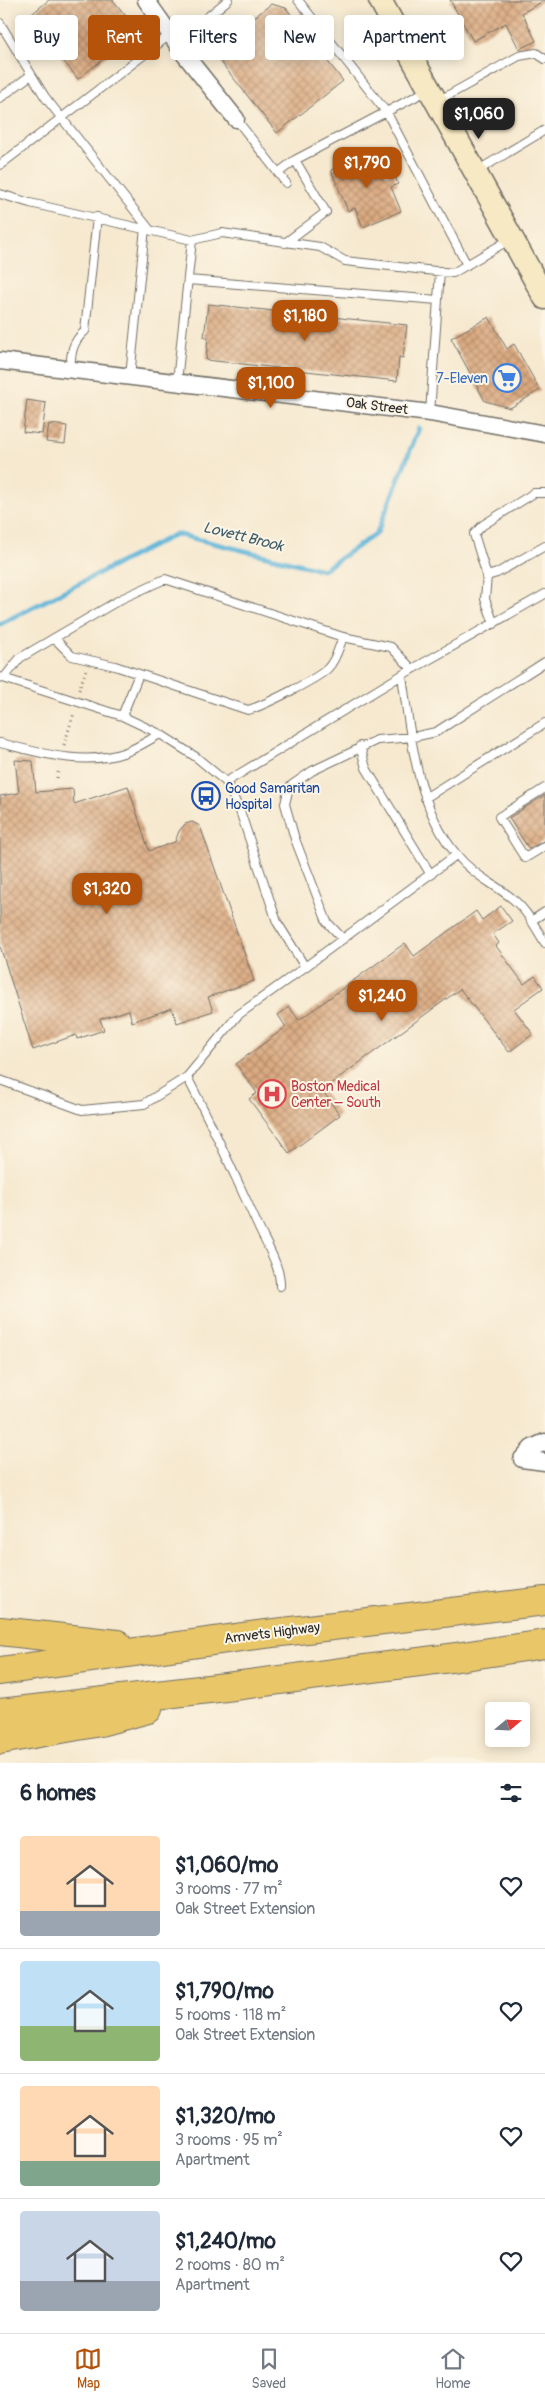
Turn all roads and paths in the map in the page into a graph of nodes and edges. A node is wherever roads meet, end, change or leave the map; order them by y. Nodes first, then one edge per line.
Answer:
1 (146, 0) edge
2 (228, 0) edge
3 (298, 0) edge
4 (380, 0) edge
5 (207, 15) edge
6 (0, 25) edge
7 (170, 33) edge
8 (170, 41) edge
9 (545, 59) edge
10 (191, 60) edge
11 (31, 74) junction
12 (433, 95) junction
13 (0, 98) edge
14 (388, 113) junction
15 (61, 118) junction
16 (236, 119) joint
17 (545, 130) edge
18 (295, 160) junction
19 (0, 165) edge
20 (475, 172) junction
21 (278, 173) junction
22 (286, 183) dead end
23 (0, 194) edge
24 (97, 217) junction
25 (148, 229) junction
26 (511, 239) junction
27 (192, 240) junction
28 (285, 243) junction
29 (467, 265) junction
30 (440, 271) junction
31 (188, 280) junction
32 (545, 298) edge
33 (438, 300) junction
34 (0, 361) edge
35 (70, 370) junction
36 (130, 377) junction
37 (177, 382) junction
38 (430, 413) junction
39 (545, 434) edge
40 (545, 493) edge
41 (545, 546) edge
42 (486, 576) junction
43 (545, 594) edge
44 (494, 624) junction
45 (343, 637) junction
46 (54, 638) junction
47 (90, 660) junction
48 (545, 662) edge
49 (412, 669) junction
50 (139, 674) junction
51 (402, 675) junction
52 (2, 678) edge
53 (77, 702) junction
54 (122, 716) junction
55 (545, 723) edge
56 (160, 734) junction
57 (413, 737) junction
58 (0, 743) edge
59 (360, 746) junction
60 (61, 756) junction
61 (57, 778) dead end
62 (226, 782) junction
63 (545, 788) edge
64 (425, 798) junction
65 (545, 846) edge
66 (456, 855) junction
67 (431, 875) junction
68 (545, 912) edge
69 (531, 921) junction
70 (343, 939) junction
71 (545, 943) edge
72 (305, 967) junction
73 (188, 1077) junction
74 (0, 1080) edge
75 (280, 1286) dead end
76 (545, 1442) edge
77 (545, 1462) edge
78 (545, 1601) edge
79 (0, 1631) edge
80 (545, 1644) edge
81 (156, 1648) junction
82 (0, 1671) edge
83 (226, 1687) junction
84 (0, 1713) edge
85 (0, 1740) edge

1 - 7 street
2 - 5 lane
3 - 14 lane
4 - 12 main road
6 - 11 lane
8 - 15 lane
9 - 12 lane
10 - 16 street
11 - 13 lane
11 - 15 lane
12 - 14 lane
12 - 20 main road
14 - 18 lane
14 - 29 lane
15 - 19 lane
15 - 25 lane
16 - 21 lane
17 - 20 lane
18 - 21 lane
18 - 28 lane
20 - 26 main road
21 - 22 lane
23 - 24 lane
24 - 25 lane
24 - 35 lane
25 - 27 lane
25 - 36 lane
26 - 29 lane
26 - 32 main road
27 - 28 lane
27 - 31 lane
28 - 30 lane
29 - 30 lane
30 - 33 lane
31 - 33 lane
31 - 37 lane
33 - 38 lane
34 - 35 street, Oak Street
35 - 36 street, Oak Street
36 - 37 street, Oak Street
37 - 38 street, Oak Street
38 - 39 street, Oak Street
40 - 42 lane
41 - 42 lane
42 - 44 lane
43 - 44 lane
44 - 49 lane
45 - 46 lane
45 - 49 lane
45 - 50 lane
46 - 47 lane
46 - 52 lane
47 - 50 lane
47 - 53 path
48 - 57 lane
49 - 51 lane
50 - 54 lane
51 - 57 lane
51 - 62 lane
52 - 53 lane
53 - 54 lane
53 - 60 path
54 - 56 lane
55 - 64 lane
56 - 60 lane
56 - 62 lane
57 - 59 lane
57 - 64 lane
58 - 60 lane
59 - 67 lane
59 - 70 lane
60 - 61 path
62 - 72 lane
63 - 65 lane
64 - 66 lane
66 - 67 lane
66 - 69 lane
67 - 70 lane
68 - 69 lane
69 - 71 lane
70 - 72 lane
72 - 73 lane
73 - 74 lane
73 - 75 lane
76 - 77 street
78 - 81 highway, Amvets Highway
79 - 81 highway
80 - 83 highway
81 - 82 highway, Amvets Highway
83 - 84 highway
83 - 85 highway

